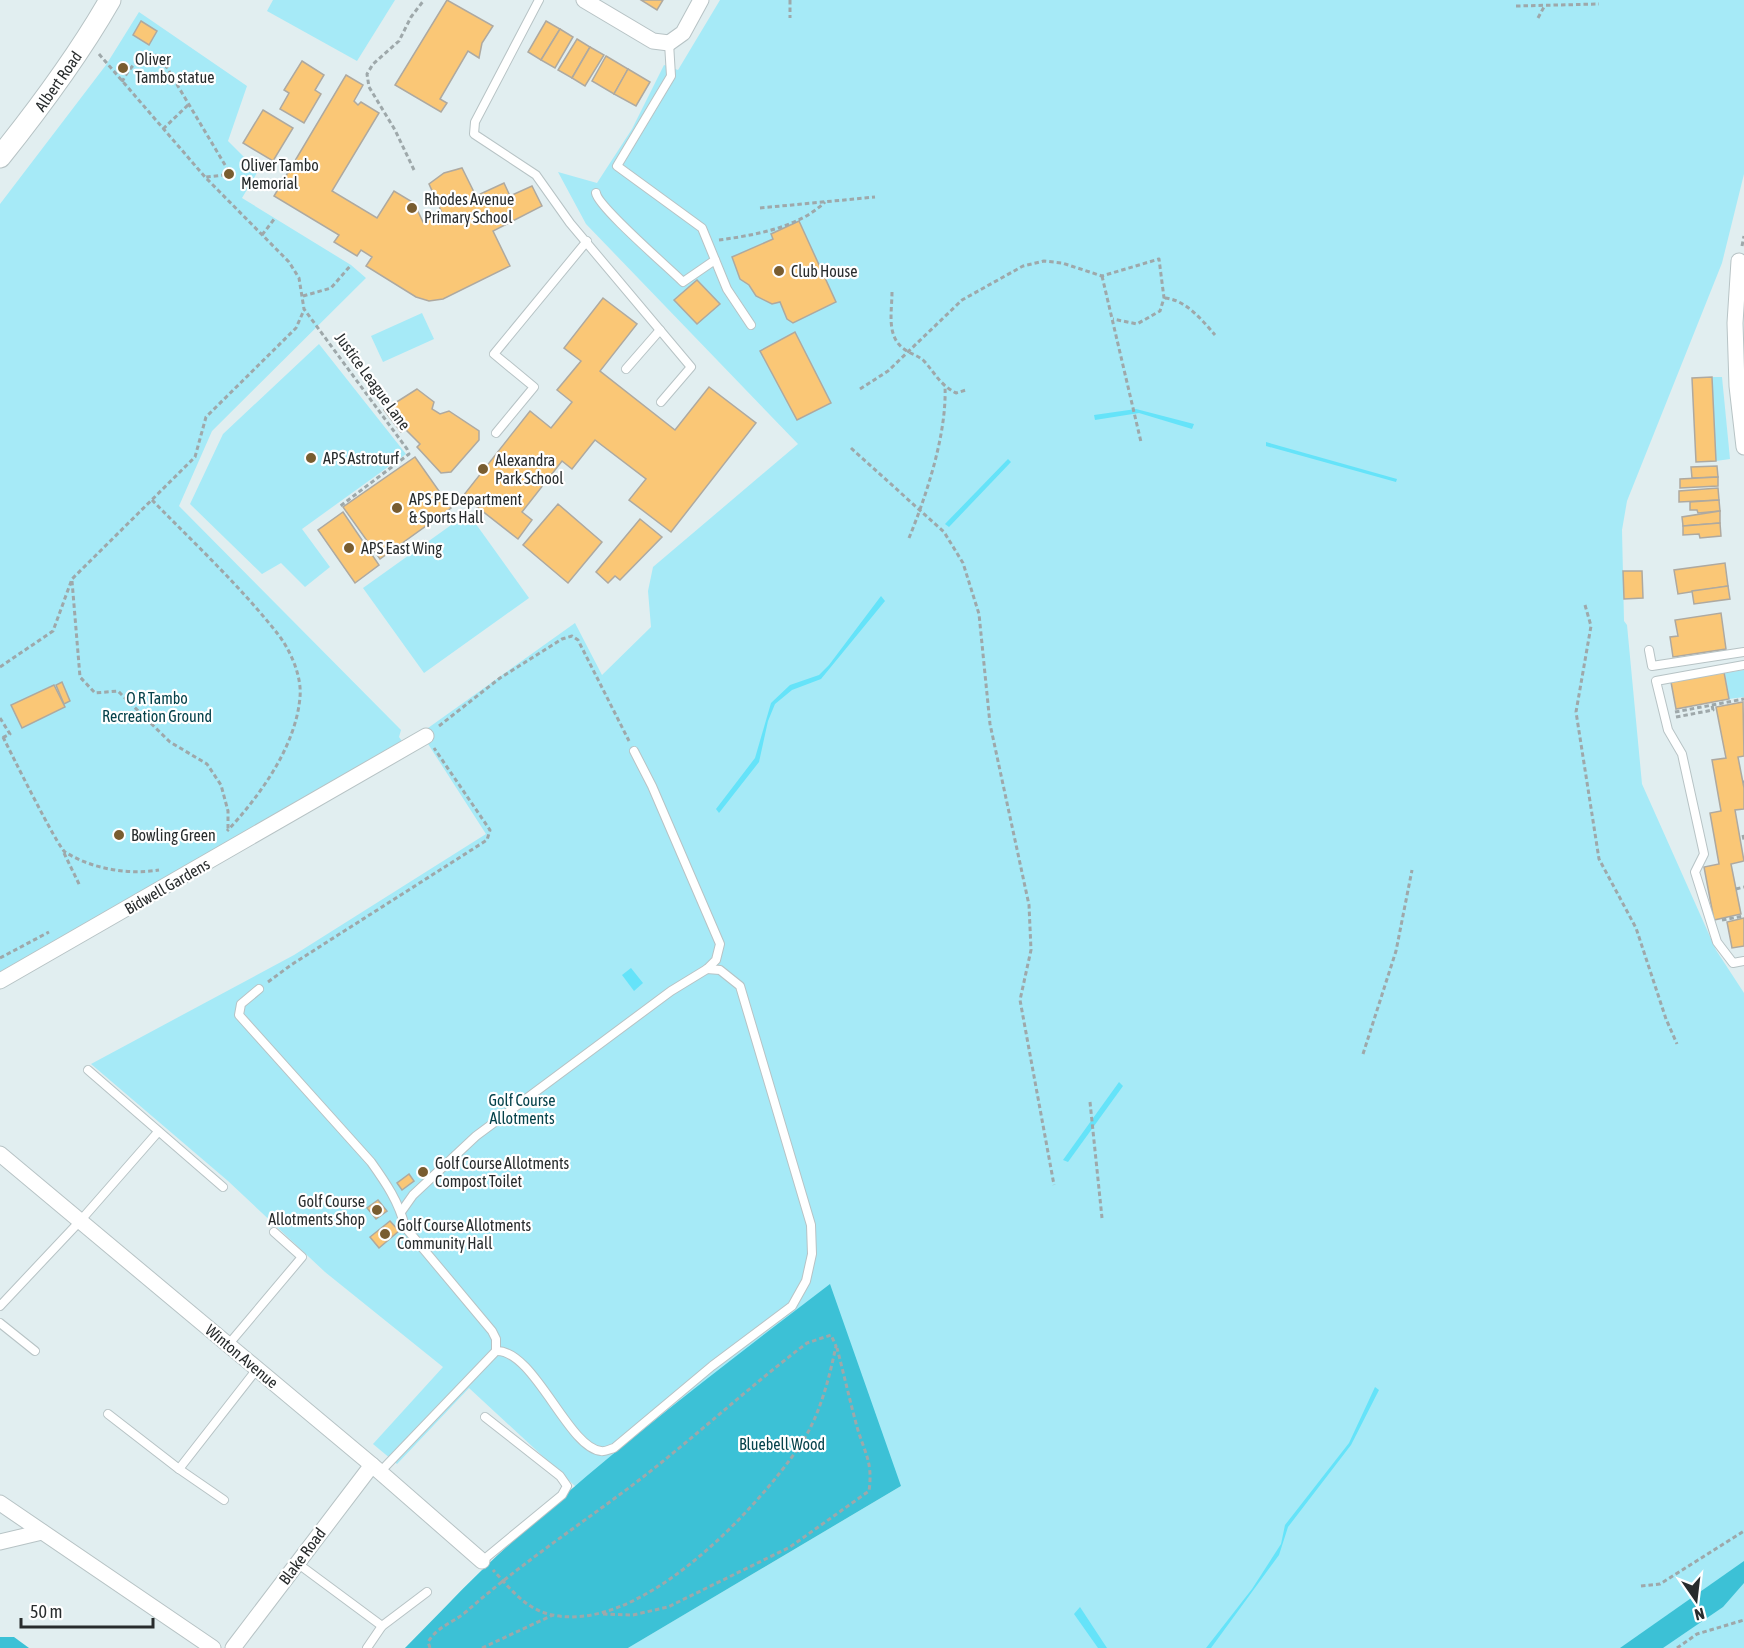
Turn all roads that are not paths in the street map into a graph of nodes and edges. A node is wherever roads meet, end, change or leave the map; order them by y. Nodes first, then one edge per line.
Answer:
1 (110, 0) edge
2 (539, 0) edge
3 (584, 0) edge
4 (701, 0) edge
5 (669, 43) junction
6 (0, 157) edge
7 (596, 193) dead end
8 (586, 241) junction
9 (715, 260) junction
10 (1739, 261) dead end
11 (1740, 323) edge
12 (751, 325) dead end
13 (660, 330) junction
14 (626, 369) dead end
15 (1740, 386) edge
16 (661, 402) dead end
17 (496, 433) dead end
18 (1744, 447) edge
19 (1649, 650) dead end
20 (1744, 652) edge
21 (1744, 665) edge
22 (426, 736) road end
23 (634, 751) road end
24 (1744, 961) edge
25 (707, 969) junction
26 (0, 981) edge
27 (259, 989) road end
28 (88, 1070) dead end
29 (158, 1132) junction
30 (0, 1154) edge
31 (223, 1187) dead end
32 (401, 1212) junction
33 (81, 1220) junction
34 (274, 1232) dead end
35 (0, 1306) edge
36 (0, 1323) edge
37 (492, 1331) junction
38 (228, 1345) junction
39 (496, 1351) junction
40 (35, 1352) dead end
41 (512, 1353) junction
42 (257, 1369) junction
43 (108, 1414) dead end
44 (485, 1417) dead end
45 (179, 1469) junction
46 (376, 1469) junction
47 (224, 1500) dead end
48 (0, 1503) edge
49 (42, 1532) junction
50 (0, 1542) edge
51 (482, 1561) joint
52 (297, 1563) junction
53 (427, 1592) dead end
54 (382, 1626) junction
55 (213, 1648) edge
56 (233, 1648) edge
57 (368, 1648) edge

1 - 6 main road, Albert Road
2 - 8 lane
3 - 5 street
4 - 5 street
5 - 9 lane
7 - 9 lane
8 - 13 lane
8 - 17 lane
9 - 12 lane
10 - 11 street
11 - 15 street
13 - 14 lane
13 - 16 lane
15 - 18 street
19 - 20 lane
21 - 24 lane
22 - 26 street, Bidwell Gardens
23 - 25 lane
25 - 32 lane
25 - 41 lane
27 - 32 lane
28 - 29 lane
29 - 31 lane
29 - 33 lane
30 - 33 street, Winton Avenue
32 - 37 lane
33 - 35 lane
33 - 38 street, Winton Avenue
34 - 38 lane
36 - 40 lane
37 - 39 lane
37 - 41 lane
38 - 42 street, Winton Avenue
39 - 41 lane
39 - 46 lane
42 - 45 lane
42 - 46 street, Winton Avenue
43 - 45 lane
44 - 51 lane
45 - 47 lane
46 - 51 street, Winton Avenue
46 - 52 street, Blake Road
48 - 49 street
49 - 50 street
49 - 55 street
52 - 54 lane
52 - 56 street, Blake Road
53 - 54 lane
54 - 57 lane

